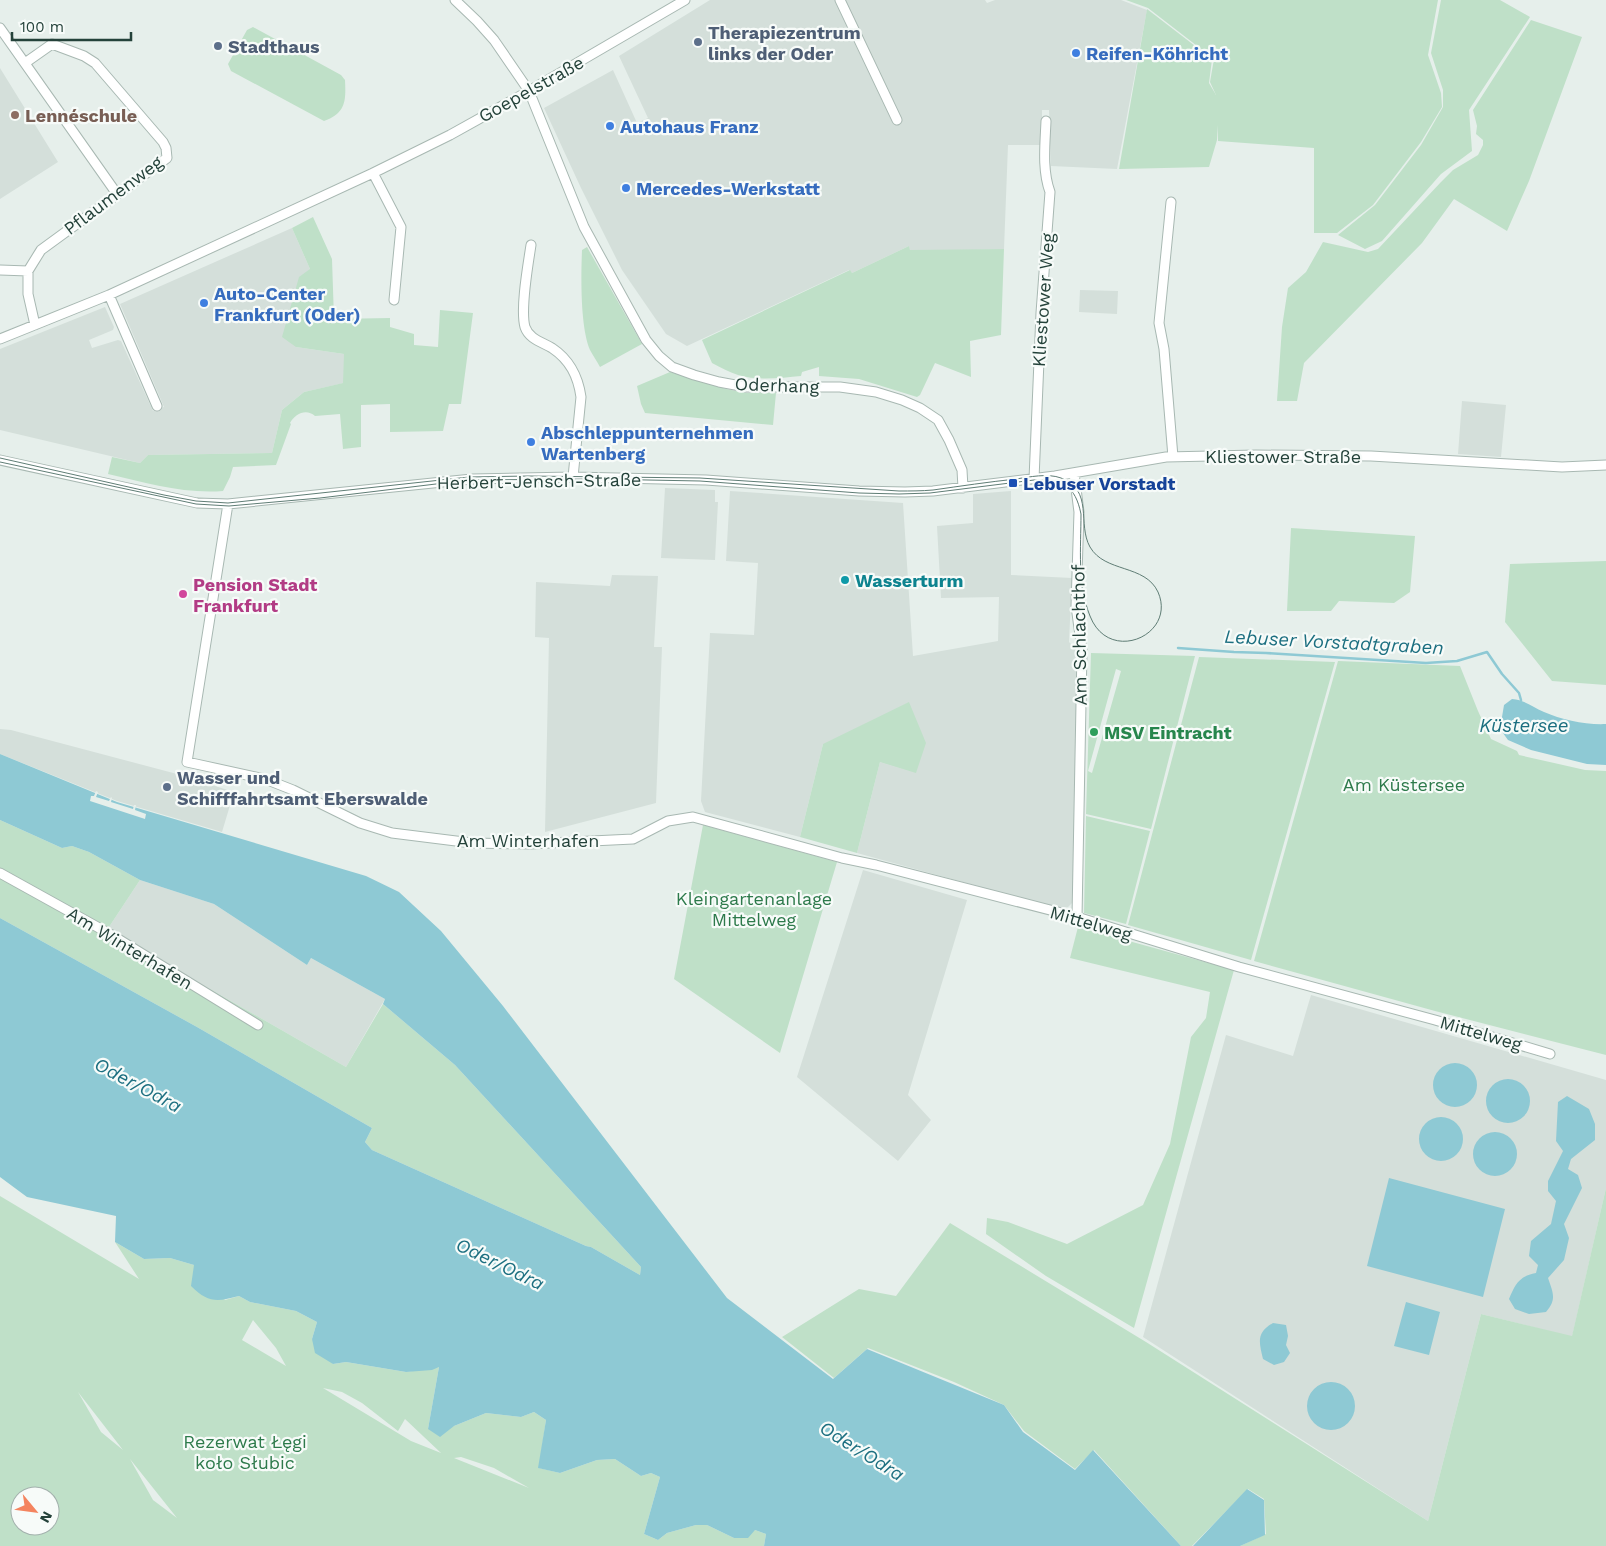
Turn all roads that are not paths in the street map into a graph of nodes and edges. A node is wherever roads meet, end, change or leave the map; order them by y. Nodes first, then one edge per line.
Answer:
1 (454, 0) edge
2 (685, 0) edge
3 (840, 0) edge
4 (0, 28) edge
5 (25, 63) junction
6 (529, 91) junction
7 (897, 120) dead end
8 (1046, 121) dead end
9 (373, 173) junction
10 (117, 194) junction
11 (1171, 202) dead end
12 (531, 245) dead end
13 (0, 270) edge
14 (28, 271) junction
15 (108, 295) junction
16 (394, 300) dead end
17 (35, 325) junction
18 (0, 339) edge
19 (158, 406) dead end
20 (1173, 457) junction
21 (0, 460) edge
22 (1606, 465) edge
23 (1074, 473) junction
24 (573, 477) junction
25 (1034, 479) junction
26 (963, 488) junction
27 (228, 504) junction
28 (633, 839) joint
29 (0, 873) edge
30 (1077, 917) junction
31 (258, 1025) dead end
32 (1550, 1054) dead end

1 - 6 street, Oderhang
2 - 6 street, Goepelstraße
3 - 7 street
4 - 5 street
5 - 10 street
5 - 10 street, Pflaumenweg
6 - 9 street, Goepelstraße
6 - 26 street, Oderhang
8 - 25 street, Kliestower Weg
9 - 15 street, Goepelstraße
9 - 16 street
10 - 14 street, Pflaumenweg
11 - 20 street
12 - 24 street
13 - 14 street
14 - 17 street
15 - 17 street, Goepelstraße
15 - 19 street
17 - 18 street, Goepelstraße
20 - 22 street, Kliestower Straße
20 - 23 street, Kliestower Straße
21 - 27 street, Herbert-Jensch-Straße
23 - 25 street, Kliestower Straße
23 - 30 street, Am Schlachthof
24 - 26 street, Herbert-Jensch-Straße
24 - 27 street, Herbert-Jensch-Straße
25 - 26 street, Kliestower Straße
27 - 28 street, Am Winterhafen
28 - 30 street, Mittelweg
29 - 31 street, Am Winterhafen
30 - 32 street, Mittelweg

